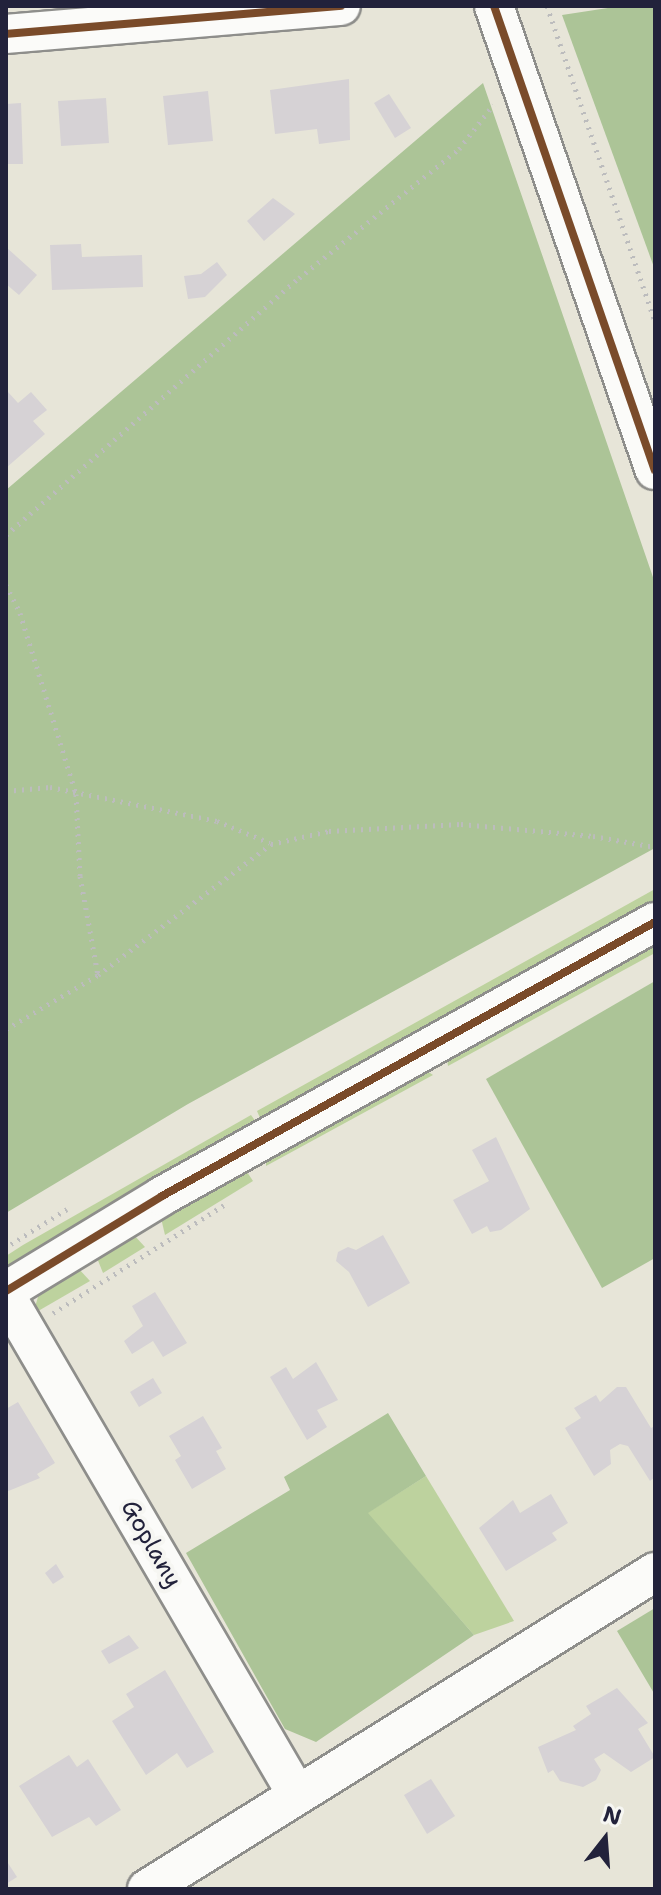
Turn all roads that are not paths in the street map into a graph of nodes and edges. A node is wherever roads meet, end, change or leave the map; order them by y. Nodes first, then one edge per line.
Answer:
1 (341, 6) edge
2 (494, 6) edge
3 (6, 34) edge
4 (655, 470) edge
5 (655, 922) edge
6 (6, 1293) edge
7 (655, 1572) edge
8 (296, 1793) junction
9 (147, 1889) edge

1 - 3 street
2 - 4 street
5 - 6 street
6 - 8 street, Goplany
7 - 8 street
8 - 9 street

